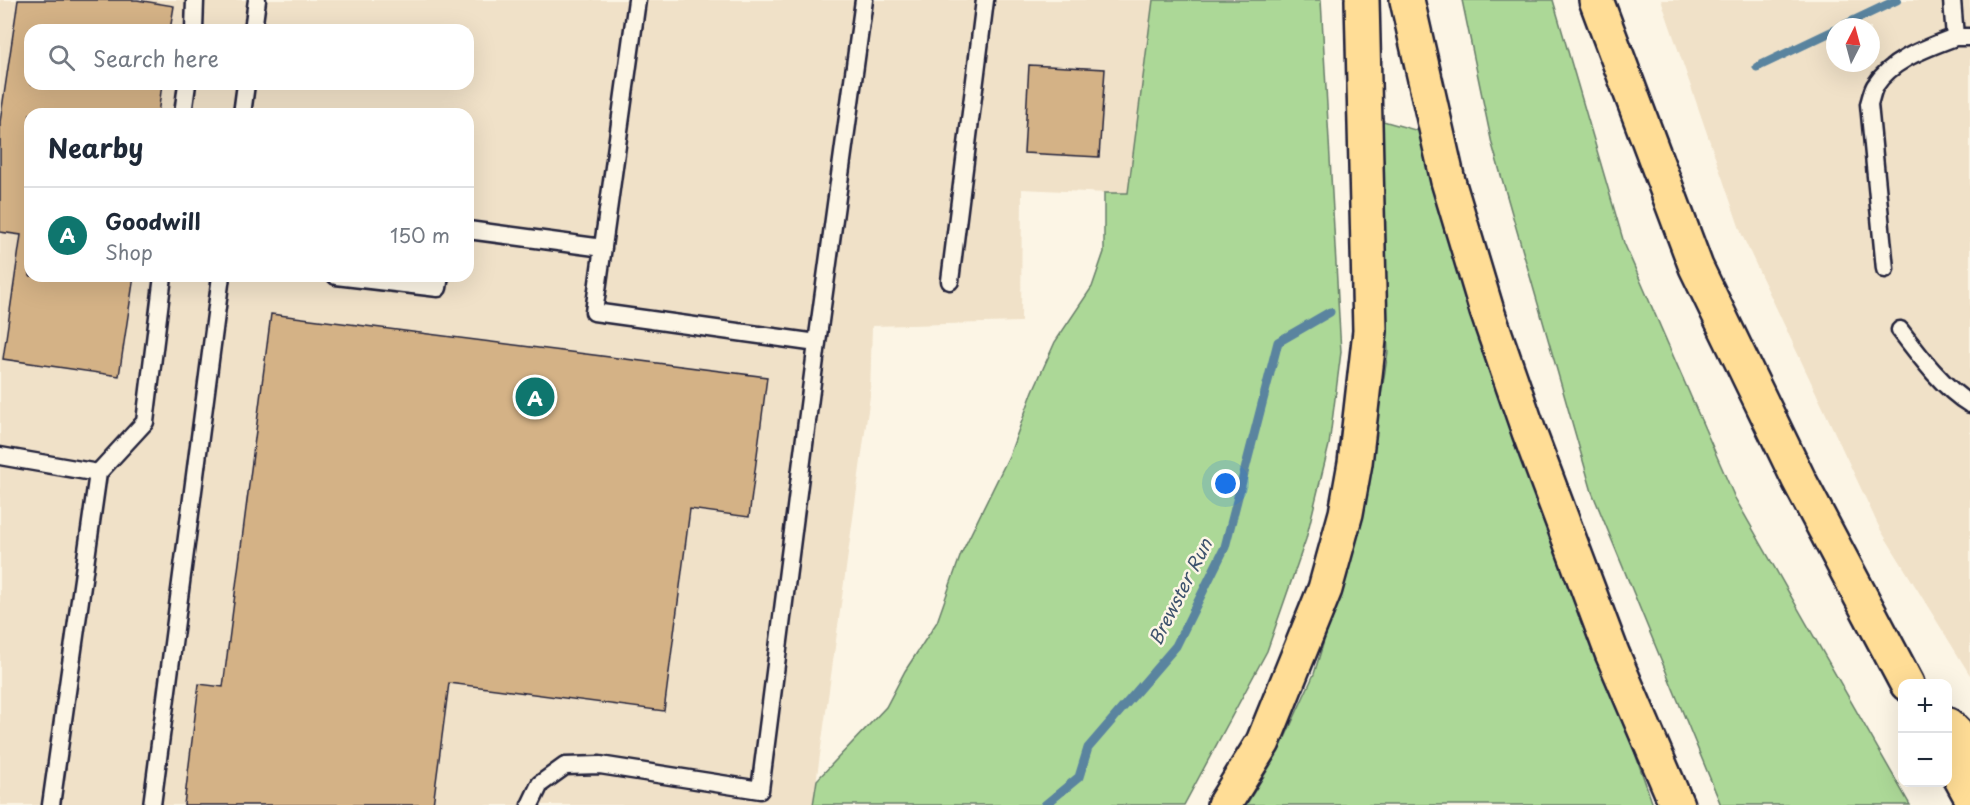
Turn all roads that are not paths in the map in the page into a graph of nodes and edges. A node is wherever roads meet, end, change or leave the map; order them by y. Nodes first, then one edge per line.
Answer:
1 (195, 0) edge
2 (256, 0) edge
3 (637, 0) edge
4 (864, 0) edge
5 (985, 0) edge
6 (1362, 0) edge
7 (1407, 0) edge
8 (1596, 0) edge
9 (1952, 0) edge
10 (194, 24) edge
11 (254, 24) edge
12 (1963, 37) edge
13 (186, 90) edge
14 (245, 90) edge
15 (184, 108) edge
16 (243, 108) edge
17 (474, 231) edge
18 (603, 248) junction
19 (1886, 269) dead end
20 (950, 281) dead end
21 (162, 282) edge
22 (220, 282) edge
23 (403, 282) edge
24 (439, 282) edge
25 (1900, 330) dead end
26 (817, 343) junction
27 (1970, 404) edge
28 (0, 456) edge
29 (98, 473) junction
30 (1904, 679) edge
31 (1952, 730) edge
32 (1970, 747) edge
33 (1952, 764) edge
34 (1970, 795) edge
35 (51, 805) edge
36 (152, 805) edge
37 (530, 805) edge
38 (1224, 805) edge
39 (1677, 805) edge

1 - 10 lane
2 - 11 lane
3 - 18 lane
4 - 26 lane
5 - 20 lane
6 - 38 highway
7 - 39 highway
8 - 30 highway
9 - 12 lane
12 - 19 lane
13 - 15 lane
14 - 16 lane
17 - 18 lane
18 - 26 lane
21 - 29 lane
22 - 36 lane
23 - 24 lane
25 - 27 lane
26 - 37 lane
28 - 29 lane
29 - 35 lane
31 - 32 highway
33 - 34 highway

